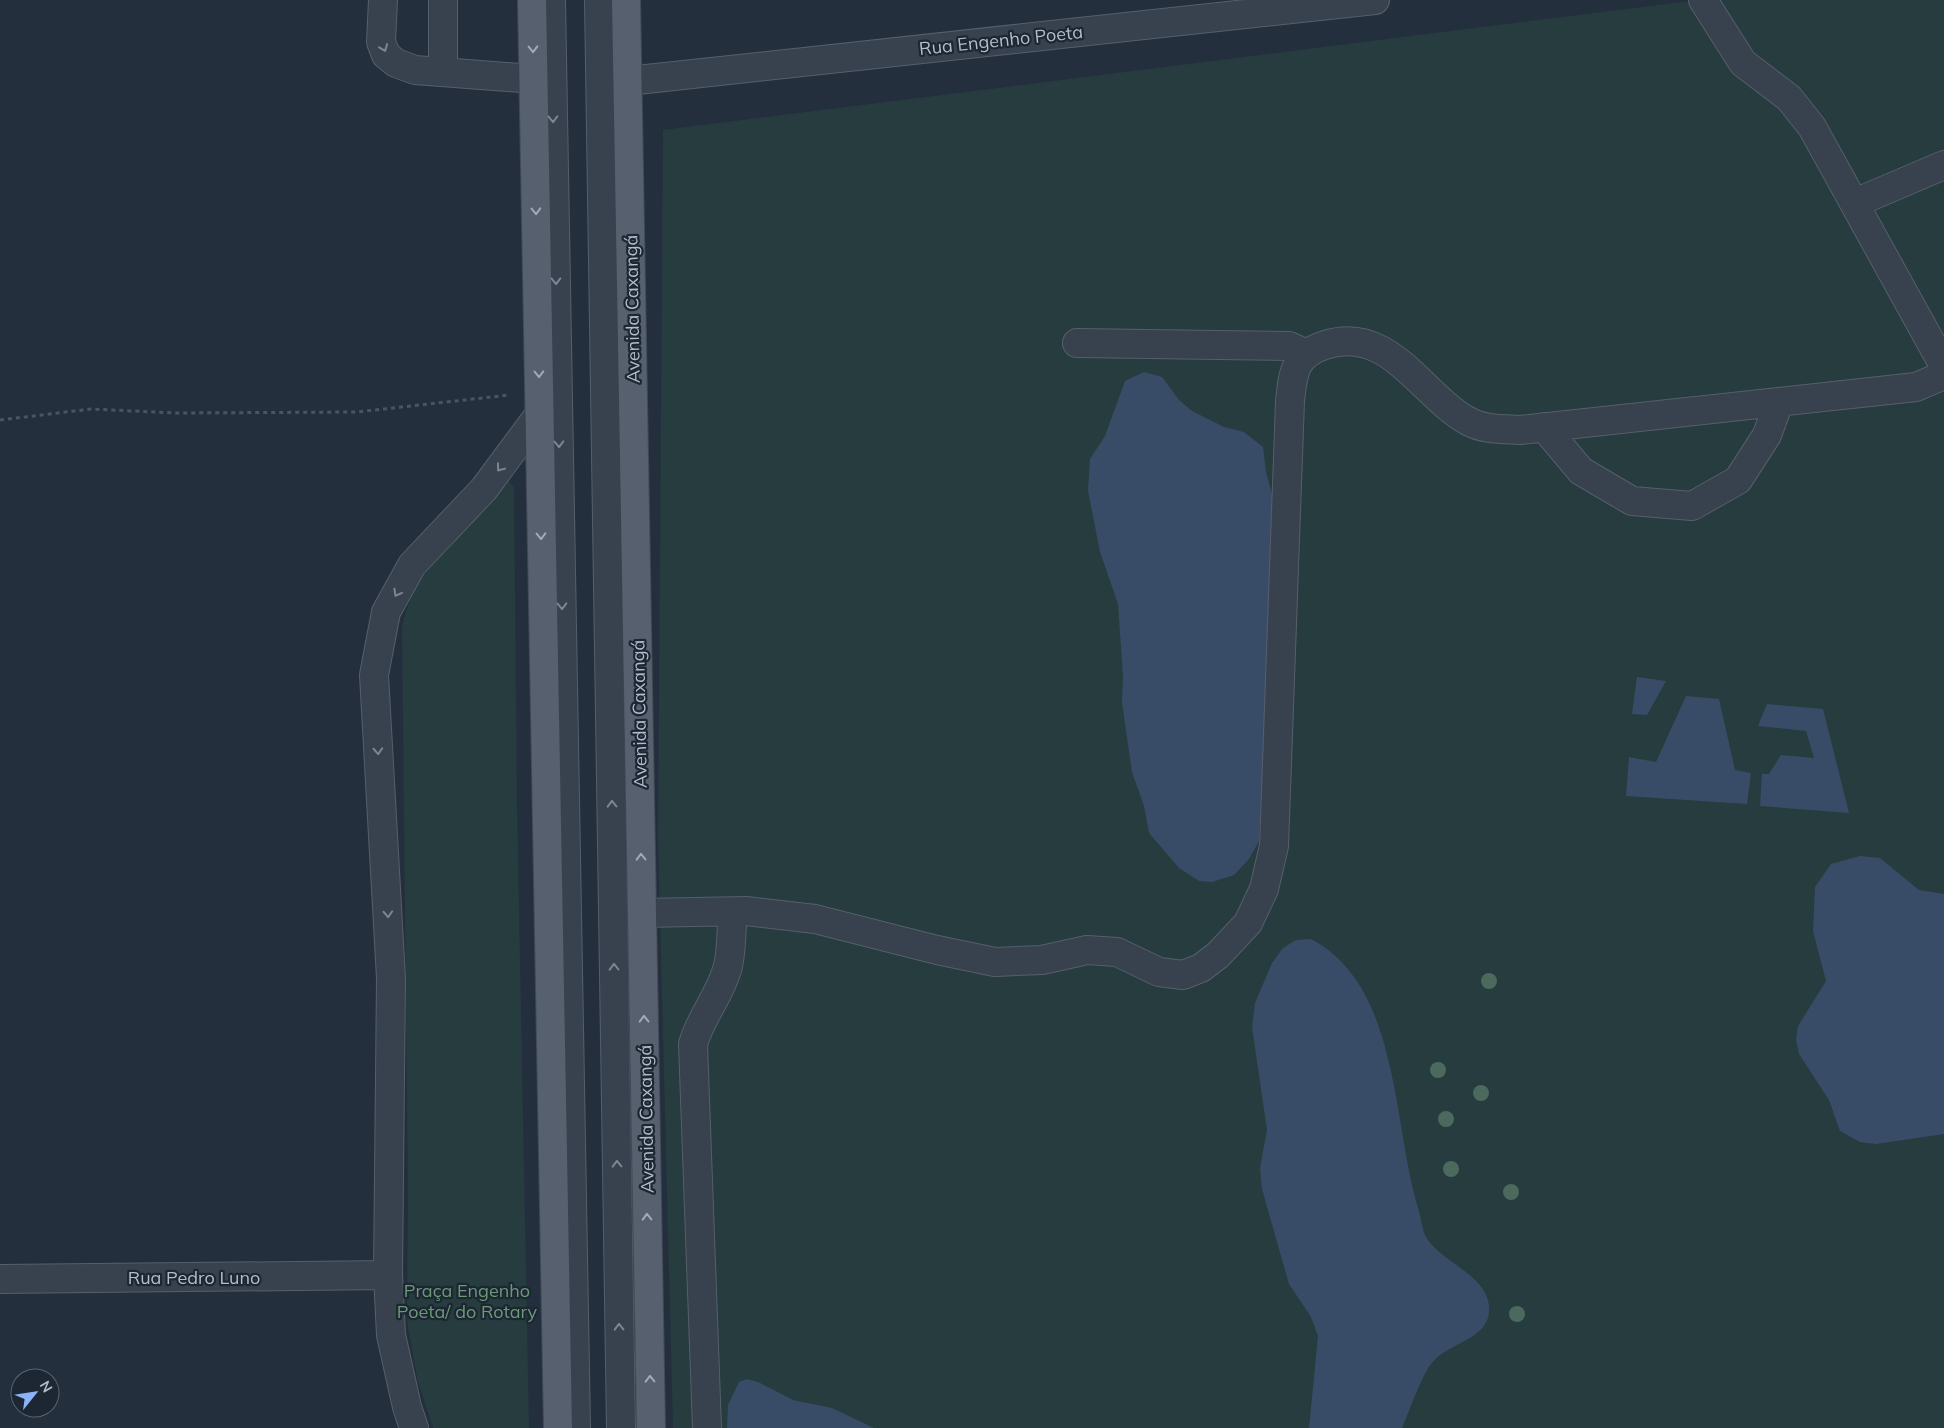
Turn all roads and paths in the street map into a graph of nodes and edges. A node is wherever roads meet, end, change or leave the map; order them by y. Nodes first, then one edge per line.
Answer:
1 (383, 0) edge
2 (443, 0) edge
3 (532, 0) edge
4 (551, 0) edge
5 (599, 0) edge
6 (626, 0) edge
7 (1375, 0) edge
8 (1703, 0) edge
9 (443, 72) junction
10 (534, 79) junction
11 (628, 81) junction
12 (1944, 165) edge
13 (1855, 203) junction
14 (1077, 343) dead end
15 (1308, 354) junction
16 (1944, 366) edge
17 (1944, 375) edge
18 (1778, 402) junction
19 (539, 403) junction
20 (0, 420) edge
21 (1544, 427) junction
22 (733, 912) junction
23 (642, 913) junction
24 (388, 1275) junction
25 (0, 1279) edge
26 (414, 1428) edge
27 (558, 1428) edge
28 (576, 1428) edge
29 (621, 1428) edge
30 (651, 1428) edge
31 (707, 1428) edge

1 -> 9 street
2 - 9 street
3 -> 10 main road
4 -> 28 street
29 -> 5 street
6 - 11 main road, Avenida Caxangá
7 - 11 street, Rua Engenho Poeta
8 - 13 street
9 - 10 street
10 -> 19 main road
23 -> 11 main road, Avenida Caxangá
12 - 13 street
13 - 16 street
14 - 15 street
15 - 21 street
15 - 22 street
17 - 18 street
18 - 21 street
18 - 21 street
19 - 20 path
19 -> 24 street
19 -> 27 main road
22 - 23 street
22 - 31 street
30 -> 23 main road, Avenida Caxangá
24 - 25 street, Rua Pedro Luno
24 - 26 street

